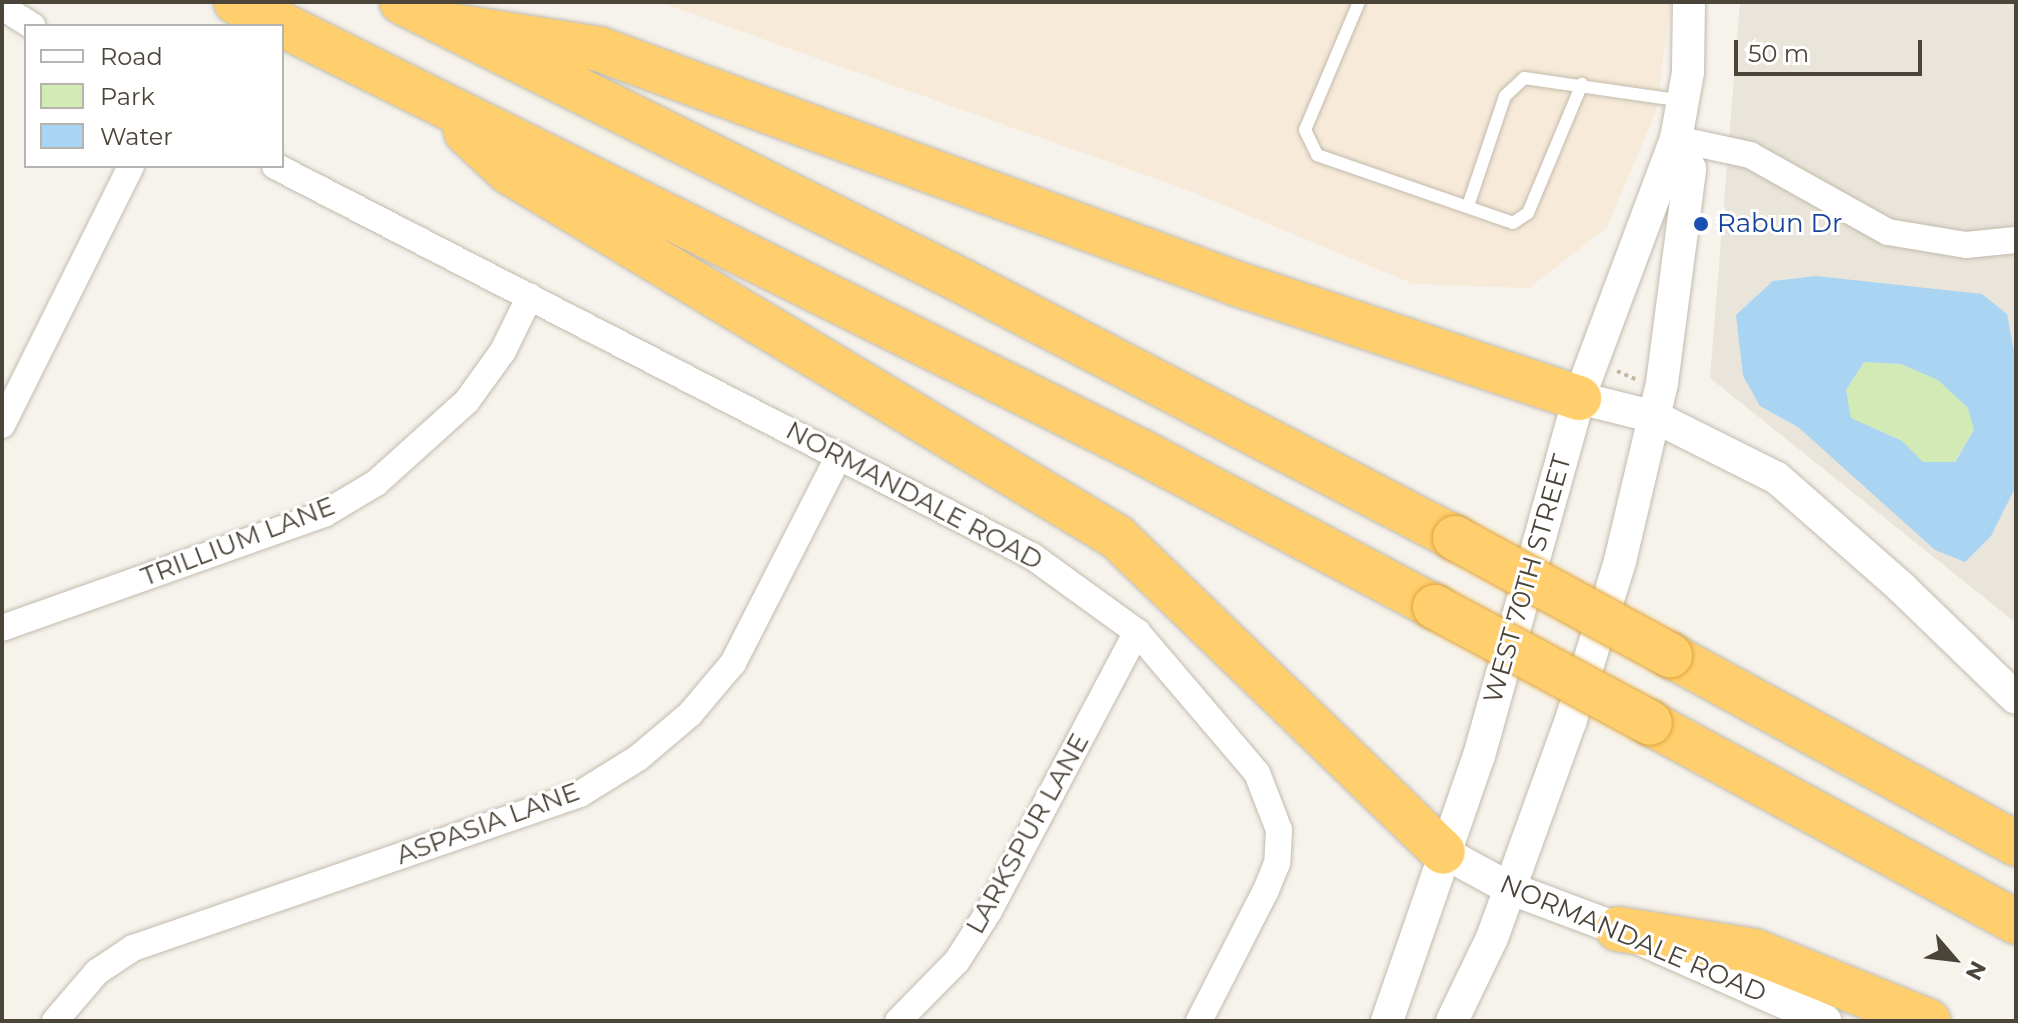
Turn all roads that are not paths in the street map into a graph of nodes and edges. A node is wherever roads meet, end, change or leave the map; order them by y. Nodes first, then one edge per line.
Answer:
1 (236, 2) edge
2 (402, 2) edge
3 (1359, 2) edge
4 (1689, 2) edge
5 (2, 7) edge
6 (29, 24) edge
7 (281, 24) edge
8 (284, 25) edge
9 (454, 26) junction
10 (1582, 84) junction
11 (426, 95) junction
12 (1683, 101) junction
13 (1676, 139) junction
14 (130, 168) edge
15 (279, 168) edge
16 (1468, 206) junction
17 (2016, 240) edge
18 (530, 296) junction
19 (1579, 398) junction
20 (1655, 417) junction
21 (2, 425) edge
22 (839, 456) junction
23 (2, 628) edge
24 (1137, 632) junction
25 (2016, 698) edge
26 (2016, 844) edge
27 (1443, 852) junction
28 (1509, 888) junction
29 (2016, 922) edge
30 (1618, 929) junction
31 (55, 1021) edge
32 (898, 1021) edge
33 (1199, 1021) edge
34 (1387, 1021) edge
35 (1452, 1021) edge
36 (1826, 1021) edge
37 (1928, 1021) edge

1 - 7 highway
2 - 9 highway
3 - 16 lane
4 - 12 street, WEST 70TH STREET
5 - 6 street
8 - 11 highway
9 - 19 highway
9 - 26 highway, bridge
10 - 12 lane
10 - 16 lane
10 - 16 lane
11 - 27 highway
11 - 29 highway, bridge
12 - 13 street, WEST 70TH STREET
13 - 17 street
13 - 19 street, WEST 70TH STREET
13 - 20 street, WEST 70TH STREET
14 - 21 street
15 - 18 street, NORMANDALE ROAD
18 - 22 street, NORMANDALE ROAD
18 - 23 street, TRILLIUM LANE
19 - 20 street
19 - 27 street, WEST 70TH STREET
20 - 25 street
20 - 28 street, WEST 70TH STREET
22 - 24 street, NORMANDALE ROAD
22 - 31 street, ASPASIA LANE
24 - 32 street, LARKSPUR LANE
24 - 33 street, NORMANDALE ROAD
27 - 28 street, NORMANDALE ROAD
27 - 34 street, WEST 70TH STREET
28 - 30 street, NORMANDALE ROAD
28 - 35 street, WEST 70TH STREET
30 - 36 street, NORMANDALE ROAD
30 - 37 highway

